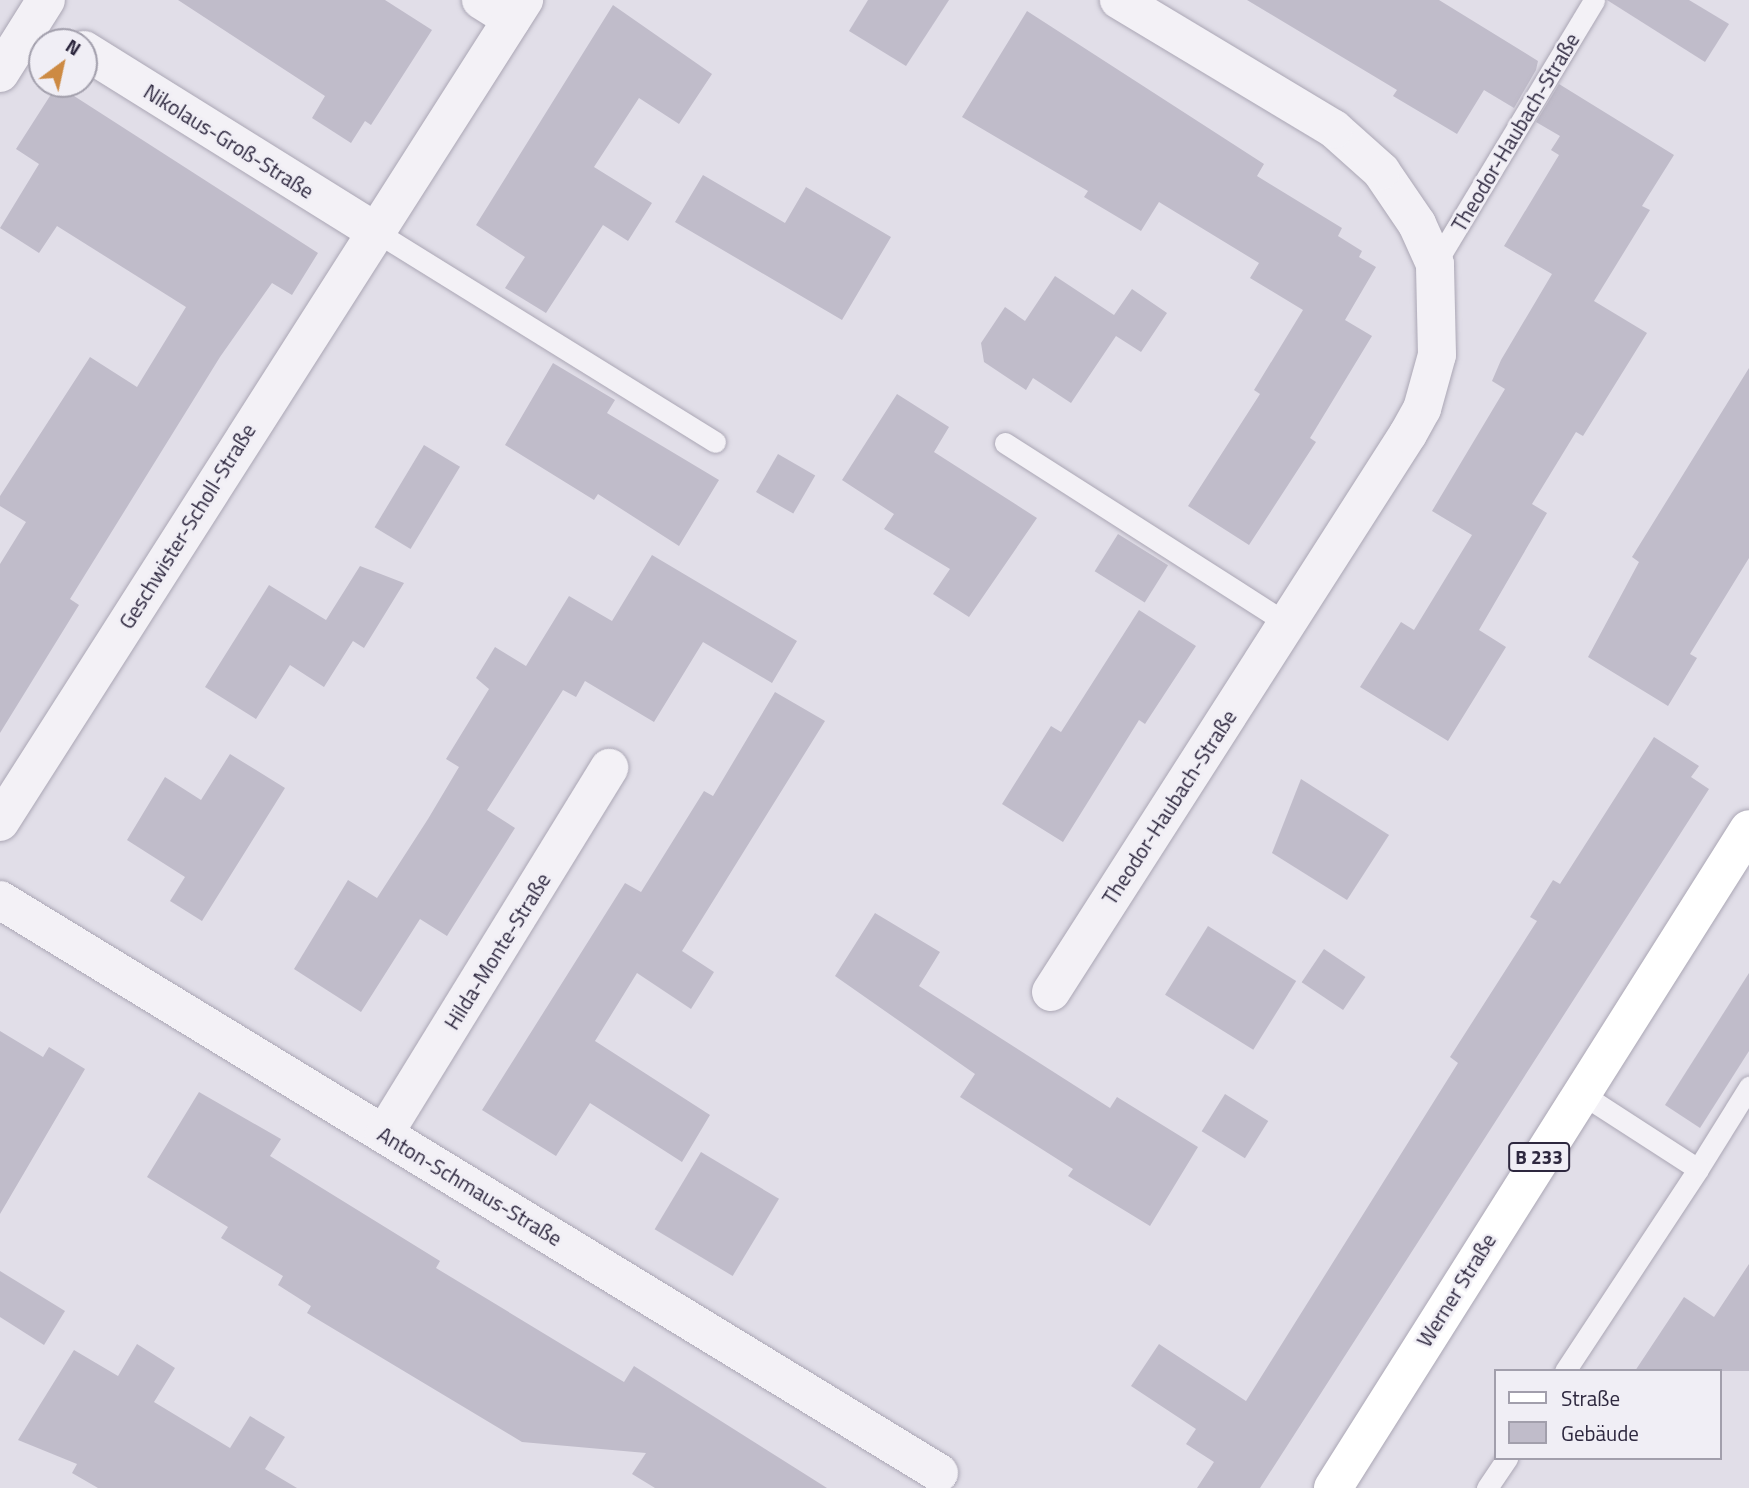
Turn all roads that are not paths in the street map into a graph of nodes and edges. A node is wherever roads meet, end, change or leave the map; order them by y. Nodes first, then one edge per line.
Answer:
1 (1119, 0) edge
2 (1594, 0) edge
3 (506, 6) edge
4 (40, 10) edge
5 (57, 28) edge
6 (98, 59) edge
7 (0, 73) edge
8 (374, 231) junction
9 (1435, 264) junction
10 (715, 442) dead end
11 (1006, 443) dead end
12 (1287, 623) junction
13 (609, 768) dead end
14 (0, 822) edge
15 (1749, 829) edge
16 (0, 900) edge
17 (1051, 992) dead end
18 (1749, 1087) edge
19 (1579, 1092) junction
20 (384, 1134) junction
21 (1698, 1169) junction
22 (1566, 1369) edge
23 (1506, 1460) edge
24 (939, 1473) dead end
25 (1333, 1488) edge
26 (1488, 1488) edge

1 - 9 street, Theodor-Haubach-Straße
2 - 9 lane, Theodor-Haubach-Straße
3 - 8 street, Geschwister-Scholl-Straße
4 - 5 street
4 - 7 street
6 - 8 street, Nikolaus-Groß-Straße
8 - 10 lane
8 - 14 street, Geschwister-Scholl-Straße
9 - 12 street, Theodor-Haubach-Straße
11 - 12 lane
12 - 17 street, Theodor-Haubach-Straße
13 - 20 street, Hilda-Monte-Straße
15 - 19 main road, Werner Straße / B 233
16 - 20 street, Anton-Schmaus-Straße
18 - 21 lane
19 - 21 lane
19 - 25 main road, Werner Straße / B 233
20 - 24 street, Anton-Schmaus-Straße
21 - 22 lane
23 - 26 lane

